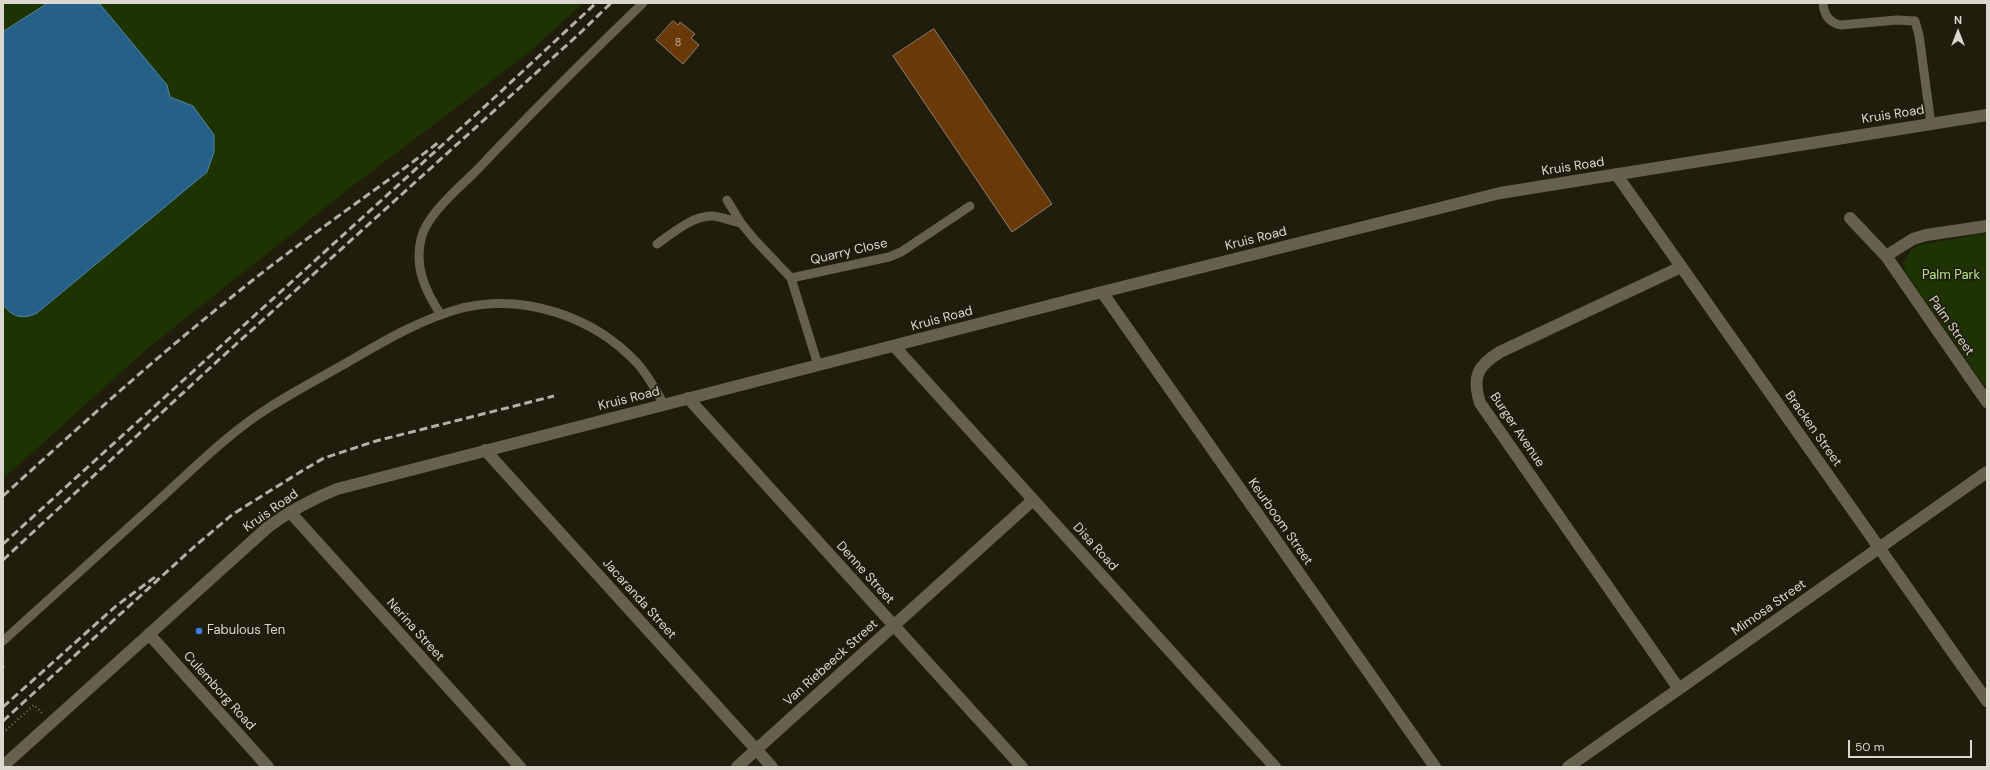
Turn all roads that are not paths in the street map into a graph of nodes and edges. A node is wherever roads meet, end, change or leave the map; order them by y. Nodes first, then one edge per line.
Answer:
1 (643, 3) edge
2 (1823, 3) edge
3 (1987, 115) edge
4 (1931, 124) junction
5 (1616, 174) junction
6 (727, 200) dead end
7 (970, 206) dead end
8 (1850, 218) dead end
9 (741, 223) junction
10 (1987, 226) edge
11 (656, 244) dead end
12 (1886, 256) junction
13 (1681, 267) junction
14 (791, 278) junction
15 (1102, 292) junction
16 (441, 315) junction
17 (894, 346) junction
18 (818, 365) junction
19 (688, 398) junction
20 (1987, 402) edge
21 (664, 404) junction
22 (485, 450) junction
23 (1987, 472) edge
24 (1033, 500) junction
25 (290, 512) junction
26 (1879, 548) junction
27 (894, 626) junction
28 (149, 634) junction
29 (3, 641) edge
30 (1679, 689) junction
31 (1987, 700) edge
32 (757, 750) junction
33 (9, 764) edge
34 (268, 767) edge
35 (520, 767) edge
36 (738, 767) edge
37 (772, 767) edge
38 (1022, 767) edge
39 (1275, 767) edge
40 (1435, 767) edge
41 (1568, 767) edge

1 - 16 lane
2 - 4 lane
3 - 4 street, Kruis Road
4 - 5 street, Kruis Road
5 - 13 street, Bracken Street
5 - 15 street, Kruis Road
6 - 9 lane
7 - 14 lane, Quarry Close
8 - 12 street, Palm Street
9 - 11 lane
9 - 14 lane
10 - 12 street
12 - 20 street, Palm Street
13 - 26 street, Bracken Street
13 - 30 street, Burger Avenue
14 - 18 lane
15 - 17 street, Kruis Road
15 - 40 street, Keurboom Street
16 - 21 lane
16 - 29 lane
17 - 18 street, Kruis Road
17 - 24 street, Disa Road
18 - 19 street, Kruis Road
19 - 21 street, Kruis Road
19 - 27 street, Denne Street
21 - 22 street, Kruis Road
22 - 25 street, Kruis Road
22 - 32 street, Jacaranda Street
23 - 26 street, Mimosa Street
24 - 27 street, Van Riebeeck Street
24 - 39 street, Disa Road
25 - 28 street, Kruis Road
25 - 35 street, Nerina Street
26 - 30 street, Mimosa Street
26 - 31 street, Bracken Street
27 - 32 street, Van Riebeeck Street
27 - 38 street, Denne Street
28 - 33 street, Kruis Road
28 - 34 street, Culemborg Road
30 - 41 street, Mimosa Street
32 - 36 street, Van Riebeeck Street
32 - 37 street, Jacaranda Street

